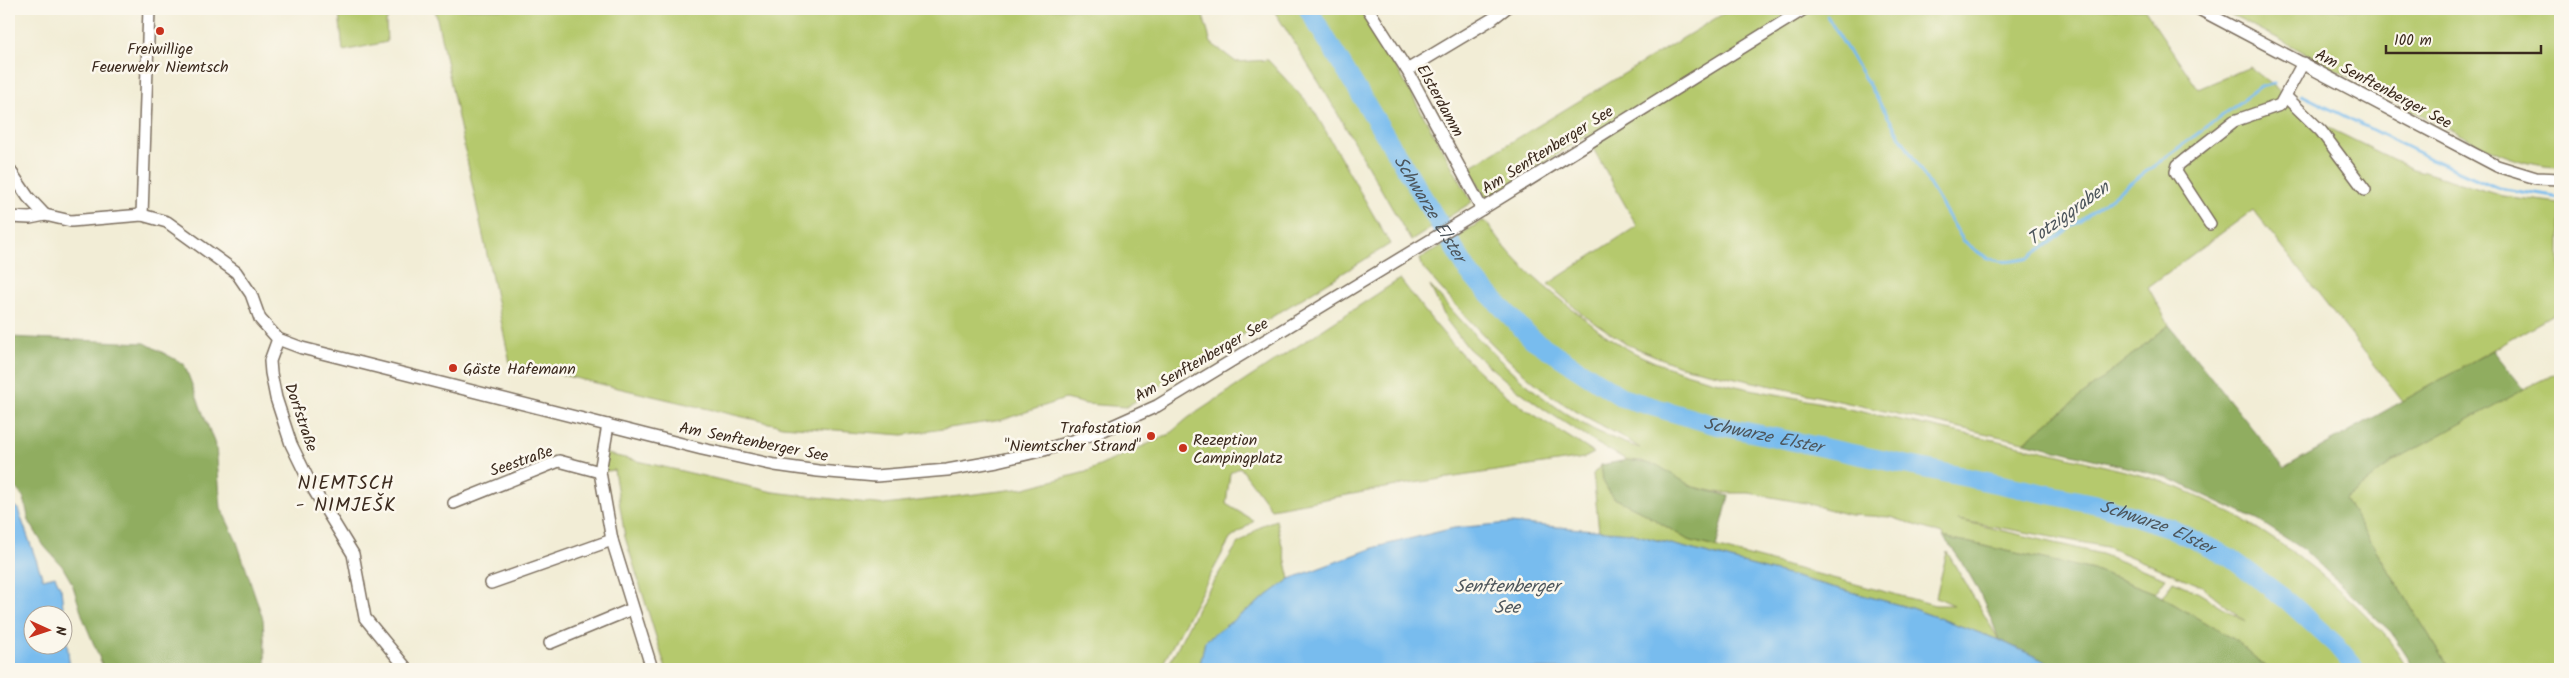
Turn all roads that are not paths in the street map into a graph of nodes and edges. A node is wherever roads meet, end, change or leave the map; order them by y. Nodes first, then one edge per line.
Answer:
1 (148, 9) edge
2 (1368, 9) edge
3 (1505, 9) edge
4 (1804, 9) edge
5 (2199, 9) edge
6 (2303, 63) junction
7 (1407, 70) junction
8 (2286, 97) junction
9 (9, 169) edge
10 (2560, 179) edge
11 (2365, 190) dead end
12 (1482, 209) junction
13 (45, 215) junction
14 (142, 216) junction
15 (9, 217) edge
16 (2210, 224) dead end
17 (278, 339) junction
18 (608, 425) junction
19 (600, 472) junction
20 (454, 503) dead end
21 (612, 540) junction
22 (491, 583) dead end
23 (632, 609) junction
24 (550, 643) dead end
25 (407, 669) edge
26 (652, 669) edge

1 - 14 street
2 - 7 street, Elsterdamm
3 - 7 street
4 - 12 street, Am Senftenberger See
5 - 6 street, Am Senftenberger See
6 - 8 street
6 - 10 street, Am Senftenberger See
7 - 12 street, Elsterdamm
8 - 11 street
8 - 16 street
9 - 13 street
12 - 18 street, Am Senftenberger See
13 - 14 street
13 - 15 street
14 - 17 street
17 - 18 street, Am Senftenberger See
17 - 25 street, Dorfstraße
18 - 19 street
19 - 20 street, Seestraße
19 - 21 street
21 - 22 street
21 - 23 street
23 - 24 street
23 - 26 street

